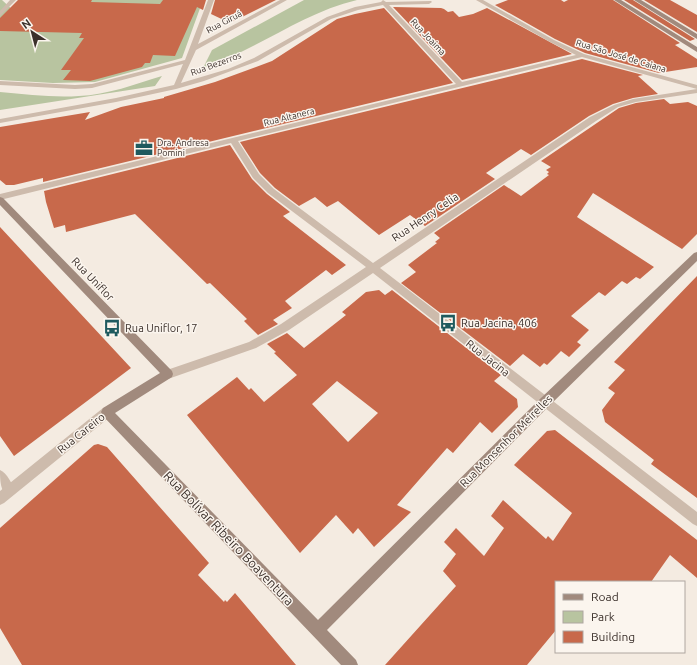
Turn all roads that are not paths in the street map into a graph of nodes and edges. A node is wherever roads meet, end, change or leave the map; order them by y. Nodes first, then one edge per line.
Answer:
1 (13, 0) edge
2 (211, 0) edge
3 (284, 0) edge
4 (479, 0) edge
5 (617, 0) edge
6 (638, 0) edge
7 (382, 2) junction
8 (429, 2) dead end
9 (0, 14) edge
10 (697, 37) edge
11 (192, 49) junction
12 (697, 50) edge
13 (582, 54) junction
14 (187, 61) junction
15 (0, 84) edge
16 (460, 84) junction
17 (176, 87) junction
18 (697, 87) edge
19 (697, 91) edge
20 (0, 121) edge
21 (233, 140) junction
22 (0, 197) edge
23 (0, 200) edge
24 (697, 255) edge
25 (372, 267) junction
26 (168, 374) junction
27 (545, 402) junction
28 (107, 412) junction
29 (0, 476) edge
30 (10, 491) junction
31 (0, 499) edge
32 (697, 520) edge
33 (318, 630) junction
34 (351, 665) edge

1 - 9 street
2 - 11 street
3 - 11 street, Rua Giruá
4 - 13 street, Rua São José de Caiana
5 - 12 street
6 - 10 street
7 - 8 street, Rua Bezerros
7 - 16 street, Rua Joaima
7 - 17 street, Rua Bezerros
11 - 14 street
13 - 16 street, Rua Altanera
13 - 18 street, Rua São José de Caiana
14 - 15 street
14 - 17 street
16 - 21 street, Rua Altanera
17 - 20 street, Rua Bezerros
19 - 25 street, Rua Henry Celia
21 - 22 street, Rua Altanera
21 - 25 street, Rua Jacina
23 - 26 street, Rua Uniflor
24 - 27 street, Rua Monsenhor Meirelles
25 - 26 street, Rua Henry Celia
25 - 27 street, Rua Jacina
26 - 28 street, Rua Careiro
27 - 32 street, Rua Jacina
27 - 33 street, Rua Monsenhor Meirelles
28 - 30 street, Rua Careiro
28 - 33 street, Rua Bolívar Ribeiro Boaventura
29 - 30 street
30 - 31 street, Rua Careiro
33 - 34 street, Rua Bolívar Ribeiro Boaventura

